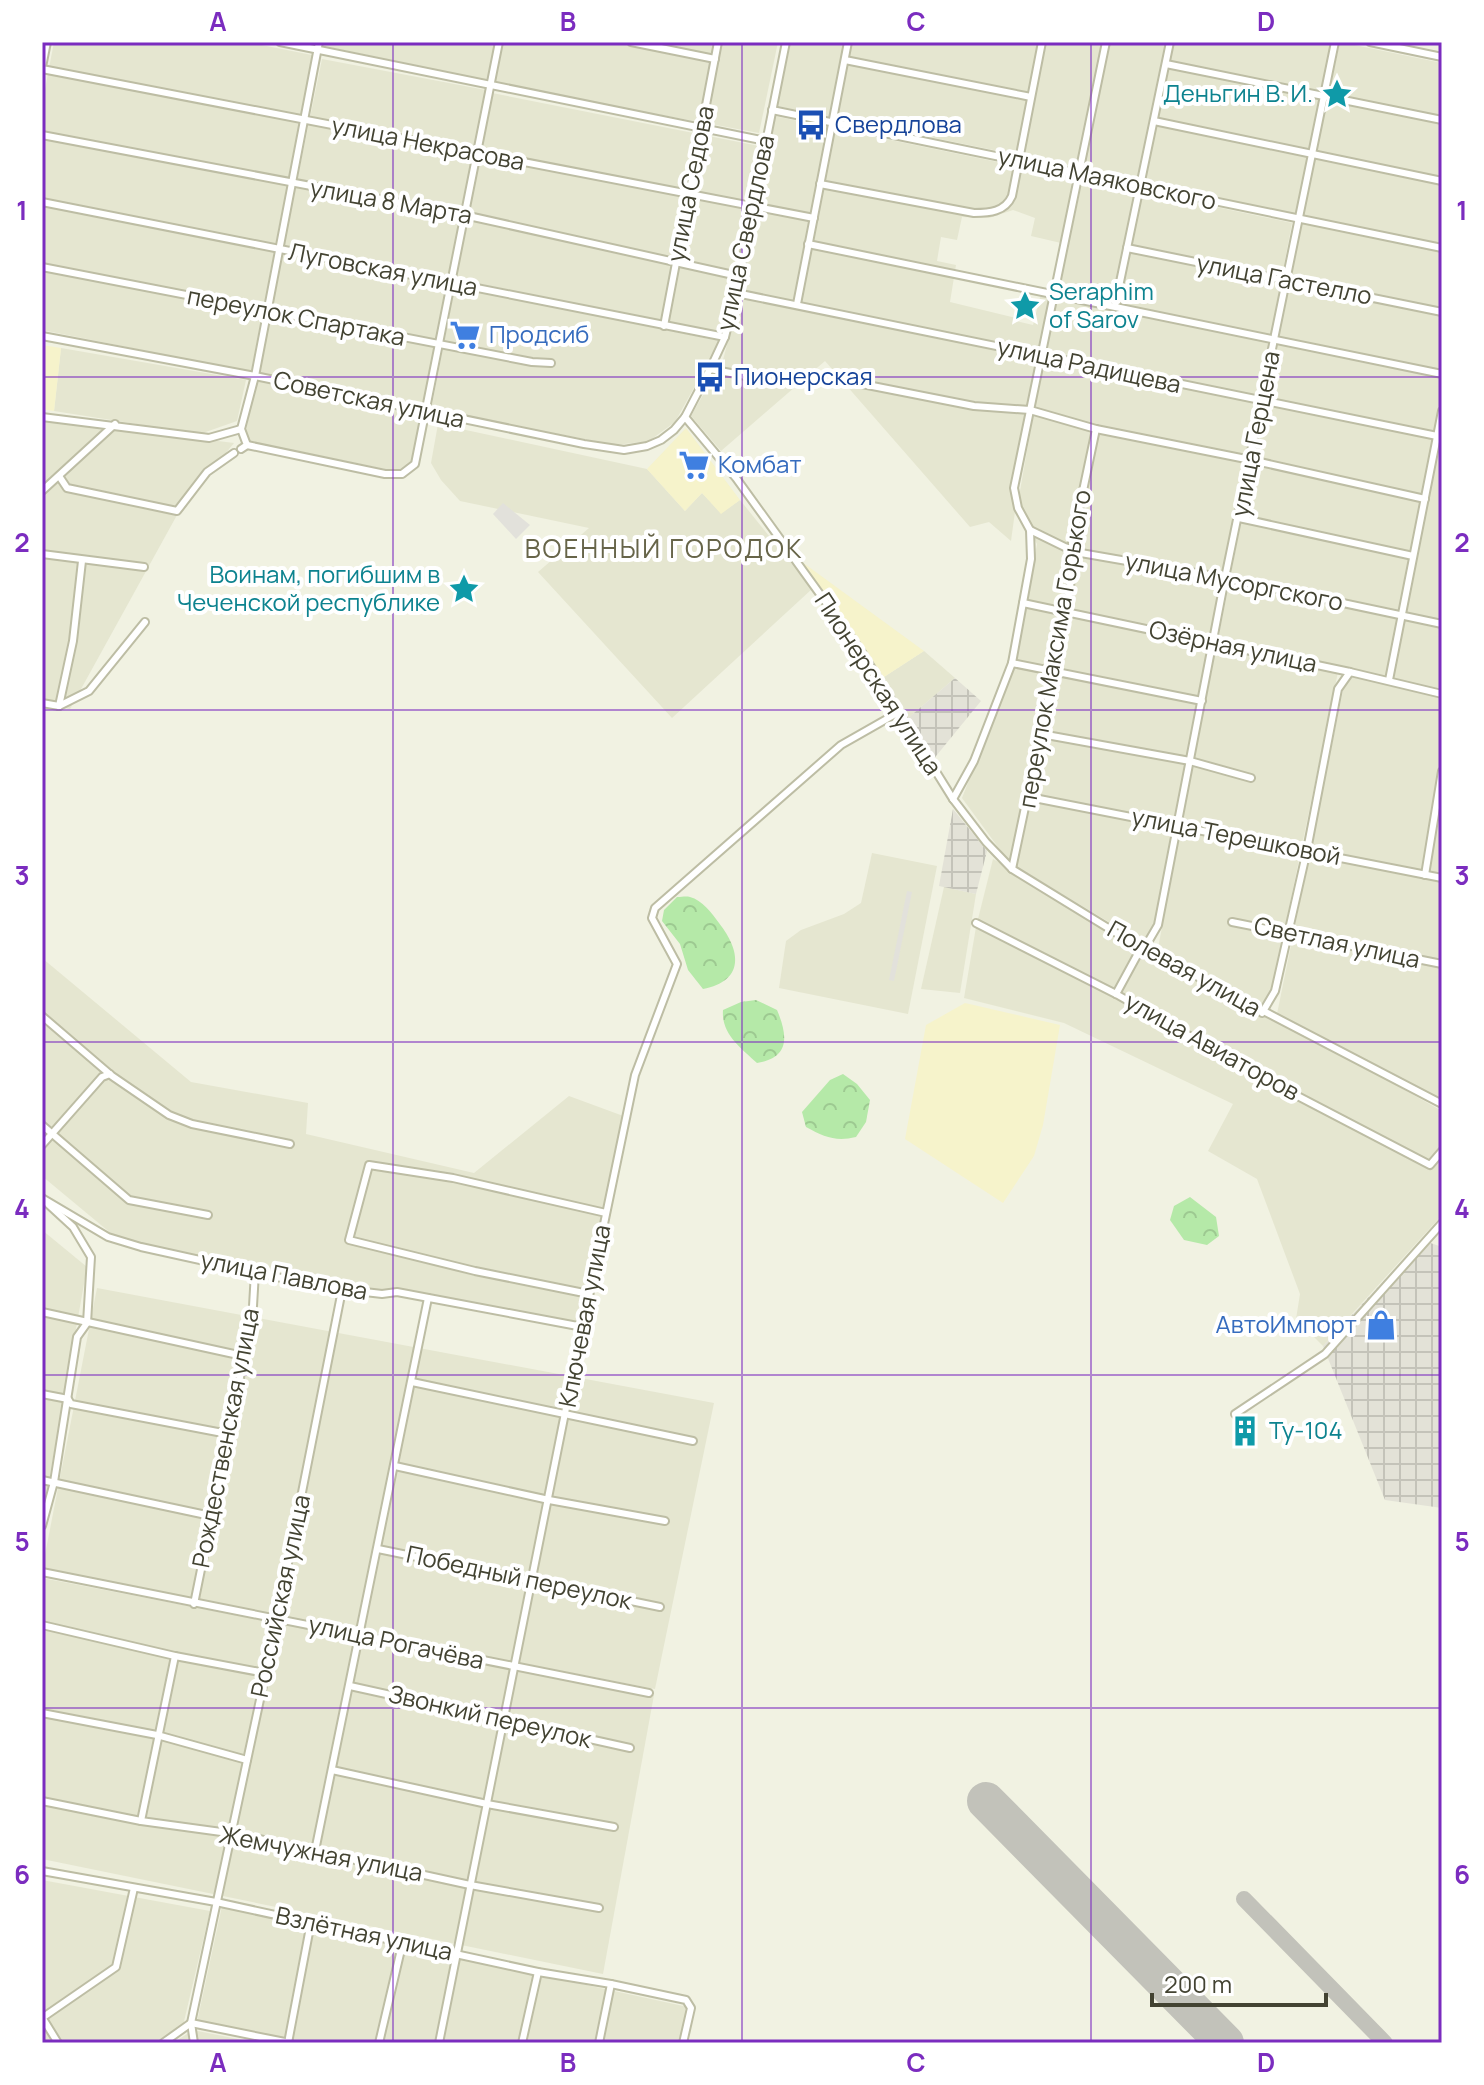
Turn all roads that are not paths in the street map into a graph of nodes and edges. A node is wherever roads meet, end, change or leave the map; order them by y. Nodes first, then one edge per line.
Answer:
1 (47, 42) edge
2 (280, 42) edge
3 (499, 42) edge
4 (631, 42) edge
5 (718, 42) edge
6 (786, 42) edge
7 (848, 42) edge
8 (1042, 42) edge
9 (1106, 42) edge
10 (1170, 42) edge
11 (1335, 42) edge
12 (1370, 42) edge
13 (318, 46) edge
14 (1442, 57) edge
15 (715, 59) junction
16 (845, 60) junction
17 (1166, 64) junction
18 (42, 68) edge
19 (490, 85) junction
20 (1324, 96) junction
21 (1031, 97) junction
22 (772, 110) junction
23 (304, 119) junction
24 (1442, 120) edge
25 (1154, 121) junction
26 (832, 122) junction
27 (701, 128) junction
28 (42, 135) edge
29 (766, 141) junction
30 (476, 154) junction
31 (1312, 155) junction
32 (1018, 159) junction
33 (1079, 172) junction
34 (1442, 181) edge
35 (292, 184) junction
36 (820, 184) junction
37 (1141, 187) junction
38 (689, 194) junction
39 (42, 202) edge
40 (752, 206) junction
41 (464, 215) junction
42 (814, 218) junction
43 (1298, 219) junction
44 (808, 244) junction
45 (1127, 248) junction
46 (1442, 248) edge
47 (279, 249) junction
48 (675, 262) junction
49 (42, 267) edge
50 (738, 276) junction
51 (1286, 281) junction
52 (451, 283) junction
53 (736, 293) junction
54 (1054, 293) junction
55 (797, 304) junction
56 (1115, 306) junction
57 (267, 312) junction
58 (1442, 312) edge
59 (664, 326) junction
60 (42, 336) edge
61 (725, 337) junction
62 (1275, 340) junction
63 (441, 345) junction
64 (1041, 357) junction
65 (551, 363) dead end
66 (710, 369) junction
67 (1442, 374) edge
68 (255, 376) junction
69 (751, 377) dead end
70 (847, 381) dead end
71 (1262, 402) junction
72 (1030, 410) junction
73 (1442, 411) edge
74 (426, 413) junction
75 (42, 417) edge
76 (685, 417) junction
77 (115, 424) junction
78 (241, 429) junction
79 (1096, 429) junction
80 (1440, 437) edge
81 (241, 449) junction
82 (1251, 460) junction
83 (59, 476) junction
84 (42, 491) edge
85 (1425, 499) junction
86 (1239, 518) junction
87 (1030, 530) junction
88 (1075, 552) junction
89 (42, 554) edge
90 (1413, 556) junction
91 (82, 561) junction
92 (144, 567) dead end
93 (1225, 578) junction
94 (1023, 603) junction
95 (1066, 613) junction
96 (1401, 615) junction
97 (145, 622) dead end
98 (1442, 624) edge
99 (1214, 642) junction
100 (1012, 663) junction
101 (1054, 672) junction
102 (1350, 672) junction
103 (1389, 680) junction
104 (1442, 694) edge
105 (1202, 701) junction
106 (42, 703) edge
107 (59, 706) junction
108 (899, 712) junction
109 (1041, 734) junction
110 (1190, 761) junction
111 (1442, 771) edge
112 (1251, 778) dead end
113 (1029, 797) junction
114 (953, 799) junction
115 (1178, 826) junction
116 (1307, 850) junction
117 (1012, 869) junction
118 (1425, 875) junction
119 (1442, 878) edge
120 (1232, 922) dead end
121 (976, 923) dead end
122 (1287, 932) junction
123 (1143, 949) junction
124 (1442, 964) edge
125 (1116, 994) junction
126 (1262, 1013) junction
127 (42, 1016) edge
128 (110, 1074) junction
129 (1442, 1104) edge
130 (42, 1125) edge
131 (52, 1134) junction
132 (290, 1144) dead end
133 (42, 1145) edge
134 (1442, 1151) edge
135 (42, 1198) edge
136 (606, 1213) junction
137 (208, 1215) dead end
138 (1442, 1223) edge
139 (255, 1272) junction
140 (342, 1290) junction
141 (589, 1294) junction
142 (428, 1298) junction
143 (42, 1312) edge
144 (87, 1323) junction
145 (583, 1327) junction
146 (243, 1356) junction
147 (412, 1382) junction
148 (42, 1394) edge
149 (68, 1399) junction
150 (1235, 1414) dead end
151 (565, 1416) junction
152 (228, 1434) junction
153 (693, 1441) dead end
154 (395, 1466) junction
155 (42, 1480) edge
156 (54, 1482) junction
157 (549, 1500) junction
158 (211, 1516) junction
159 (665, 1521) dead end
160 (42, 1526) edge
161 (378, 1549) junction
162 (42, 1572) edge
163 (531, 1581) junction
164 (194, 1604) junction
165 (660, 1607) dead end
166 (276, 1619) junction
167 (42, 1625) edge
168 (361, 1635) junction
169 (175, 1656) junction
170 (515, 1668) junction
171 (265, 1673) junction
172 (350, 1686) junction
173 (649, 1693) dead end
174 (42, 1713) edge
175 (504, 1721) junction
176 (157, 1735) junction
177 (630, 1748) dead end
178 (247, 1760) junction
179 (332, 1770) junction
180 (42, 1801) edge
181 (487, 1804) junction
182 (141, 1821) junction
183 (614, 1827) dead end
184 (231, 1835) junction
185 (315, 1851) junction
186 (42, 1871) edge
187 (470, 1885) junction
188 (134, 1888) junction
189 (216, 1902) junction
190 (599, 1908) dead end
191 (311, 1922) junction
192 (403, 1941) junction
193 (457, 1954) junction
194 (538, 1972) junction
195 (611, 1984) junction
196 (42, 2018) edge
197 (191, 2023) junction
198 (58, 2043) edge
199 (163, 2043) edge
200 (194, 2043) edge
201 (289, 2043) edge
202 (379, 2043) edge
203 (439, 2043) edge
204 (522, 2043) edge
205 (599, 2043) edge
206 (683, 2043) edge

1 - 18 street
2 - 13 street
3 - 19 street
4 - 15 street
5 - 15 street, улица Седова
6 - 22 street, улица Свердлова
7 - 16 street
8 - 21 street
9 - 33 street
10 - 17 street
11 - 20 street, улица Герцена
12 - 14 street
13 - 19 street
13 - 23 street
15 - 27 street, улица Седова
16 - 21 street
16 - 26 street
17 - 20 street
17 - 25 street
18 - 23 street, улица Некрасова
19 - 27 street
19 - 30 street
20 - 24 street
20 - 31 street, улица Герцена
21 - 32 street
22 - 26 street, улица Маяковского
22 - 29 street, улица Свердлова
23 - 30 street, улица Некрасова
23 - 35 street
25 - 31 street
25 - 37 street
26 - 32 street, улица Маяковского
26 - 36 street
27 - 29 street
27 - 38 street, улица Седова
28 - 35 street, улица 8 Марта
29 - 40 street, улица Свердлова
30 - 38 street, улица Некрасова
30 - 41 street
31 - 34 street
31 - 43 street, улица Герцена
32 - 33 street, улица Маяковского
32 - 36 street
33 - 37 street, улица Маяковского
33 - 54 street
35 - 41 street, улица 8 Марта
35 - 47 street
36 - 42 street
37 - 43 street, улица Маяковского
37 - 45 street
38 - 40 street, улица Некрасова
38 - 48 street, улица Седова
39 - 47 street, Луговская улица
40 - 42 street, улица Некрасова
40 - 50 street, улица Свердлова
41 - 48 street, улица 8 Марта
41 - 52 street
42 - 44 street
43 - 46 street, улица Маяковского
43 - 51 street, улица Герцена
44 - 54 street
44 - 55 street
45 - 51 street, улица Гастелло
45 - 56 street
47 - 52 street, Луговская улица
47 - 57 street
48 - 50 street, улица 8 Марта
48 - 59 street, улица Седова
49 - 57 street, переулок Спартака
50 - 53 street, улица Свердлова
51 - 58 street, улица Гастелло
51 - 62 street, улица Герцена
52 - 59 street, Луговская улица
52 - 63 street
53 - 55 street, улица Радищева
53 - 61 street, улица Свердлова
54 - 56 street
54 - 64 street
55 - 64 street, улица Радищева
56 - 62 street
57 - 63 street, переулок Спартака
57 - 68 street
59 - 61 street, Луговская улица
60 - 68 street, Советская улица
61 - 66 street, улица Свердлова
62 - 67 street
62 - 71 street, улица Герцена
63 - 65 street, переулок Спартака
63 - 74 street
64 - 71 street, улица Радищева
64 - 72 street
66 - 69 street
66 - 76 street, улица Свердлова
68 - 74 street, Советская улица
68 - 78 street
70 - 72 street
71 - 80 street, улица Радищева
71 - 82 street, улица Герцена
72 - 79 street
72 - 87 street
73 - 80 street
74 - 76 street, Советская улица
74 - 81 street
75 - 77 street
76 - 108 street, Пионерская улица
77 - 78 street
77 - 83 street
78 - 81 street
79 - 82 street
79 - 88 street, переулок Максима Горького
80 - 85 street
81 - 83 street
82 - 85 street
82 - 86 street, улица Герцена
83 - 84 street
85 - 90 street
86 - 90 street
86 - 93 street, улица Герцена
87 - 88 street, улица Мусоргского
87 - 94 street
88 - 93 street, улица Мусоргского
88 - 95 street, переулок Максима Горького
89 - 91 street
90 - 96 street
91 - 92 street
91 - 107 street
93 - 96 street, улица Мусоргского
93 - 99 street, улица Герцена
94 - 95 street, Озёрная улица
94 - 100 street
95 - 99 street, Озёрная улица
95 - 101 street, переулок Максима Горького
96 - 98 street, улица Мусоргского
96 - 103 street
97 - 107 street
99 - 102 street, Озёрная улица
99 - 105 street, улица Герцена
100 - 101 street
100 - 114 street
101 - 105 street
101 - 109 street, переулок Максима Горького
102 - 103 street, Озёрная улица
102 - 116 street
103 - 104 street, Озёрная улица
105 - 110 street, улица Герцена
106 - 107 street
108 - 114 street, Пионерская улица
108 - 136 street, Ключевая улица
109 - 110 street
109 - 113 street, переулок Максима Горького
110 - 112 street
110 - 115 street, улица Герцена
111 - 118 street
113 - 115 street, улица Терешковой
113 - 117 street, переулок Максима Горького
114 - 117 street, Полевая улица
115 - 116 street, улица Терешковой
115 - 123 street, улица Герцена
116 - 118 street, улица Терешковой
116 - 122 street
117 - 123 street, Полевая улица
118 - 119 street, улица Терешковой
120 - 122 street, Светлая улица
121 - 125 street, улица Авиаторов
122 - 124 street, Светлая улица
122 - 126 street
123 - 125 street, улица Герцена
123 - 126 street, Полевая улица
125 - 134 street, улица Авиаторов
126 - 129 street, Полевая улица
127 - 128 street
128 - 131 street
128 - 132 street
130 - 131 street
131 - 133 street
131 - 137 street
135 - 139 street, улица Павлова
135 - 144 street
136 - 141 street, Ключевая улица
136 - 141 street
138 - 150 street
139 - 140 street, улица Павлова
139 - 146 street, Рождественская улица
140 - 142 street, улица Павлова
140 - 166 street, Российская улица
141 - 145 street, Ключевая улица
142 - 145 street, улица Павлова
142 - 147 street
143 - 144 street
144 - 146 street
144 - 149 street
145 - 151 street, Ключевая улица
146 - 152 street, Рождественская улица
147 - 151 street
147 - 154 street
148 - 149 street
149 - 152 street
149 - 156 street
151 - 153 street
151 - 157 street, Ключевая улица
152 - 158 street, Рождественская улица
154 - 157 street
154 - 161 street
155 - 156 street
156 - 158 street
156 - 160 street
157 - 159 street
157 - 163 street, Ключевая улица
158 - 164 street, Рождественская улица
161 - 163 street, Победный переулок
161 - 168 street
162 - 164 street, улица Рогачёва
163 - 165 street, Победный переулок
163 - 170 street, Ключевая улица
164 - 166 street, улица Рогачёва
166 - 168 street, улица Рогачёва
166 - 171 street, Российская улица
167 - 169 street
168 - 170 street, улица Рогачёва
168 - 172 street
169 - 171 street
169 - 176 street
170 - 173 street, улица Рогачёва
170 - 175 street, Ключевая улица
171 - 178 street, Российская улица
172 - 175 street, Звонкий переулок
172 - 179 street
174 - 176 street
175 - 177 street, Звонкий переулок
175 - 181 street, Ключевая улица
176 - 178 street
176 - 182 street
178 - 184 street, Российская улица
179 - 181 street
179 - 185 street
180 - 182 street, Жемчужная улица
181 - 183 street
181 - 187 street, Ключевая улица
182 - 184 street, Жемчужная улица
184 - 185 street, Жемчужная улица
184 - 189 street, Российская улица
185 - 187 street, Жемчужная улица
186 - 188 street, Взлётная улица
187 - 190 street, Жемчужная улица
187 - 193 street, Ключевая улица
188 - 189 street, Взлётная улица
188 - 196 street
189 - 191 street, Взлётная улица
189 - 197 street, Российская улица
191 - 192 street, Взлётная улица
191 - 201 street
192 - 193 street, Взлётная улица
192 - 202 street
193 - 194 street, Взлётная улица
193 - 203 street, Ключевая улица
194 - 195 street, Взлётная улица
194 - 204 street
195 - 205 street
195 - 206 street, Взлётная улица
196 - 198 street
197 - 199 street
197 - 200 street
197 - 201 street

